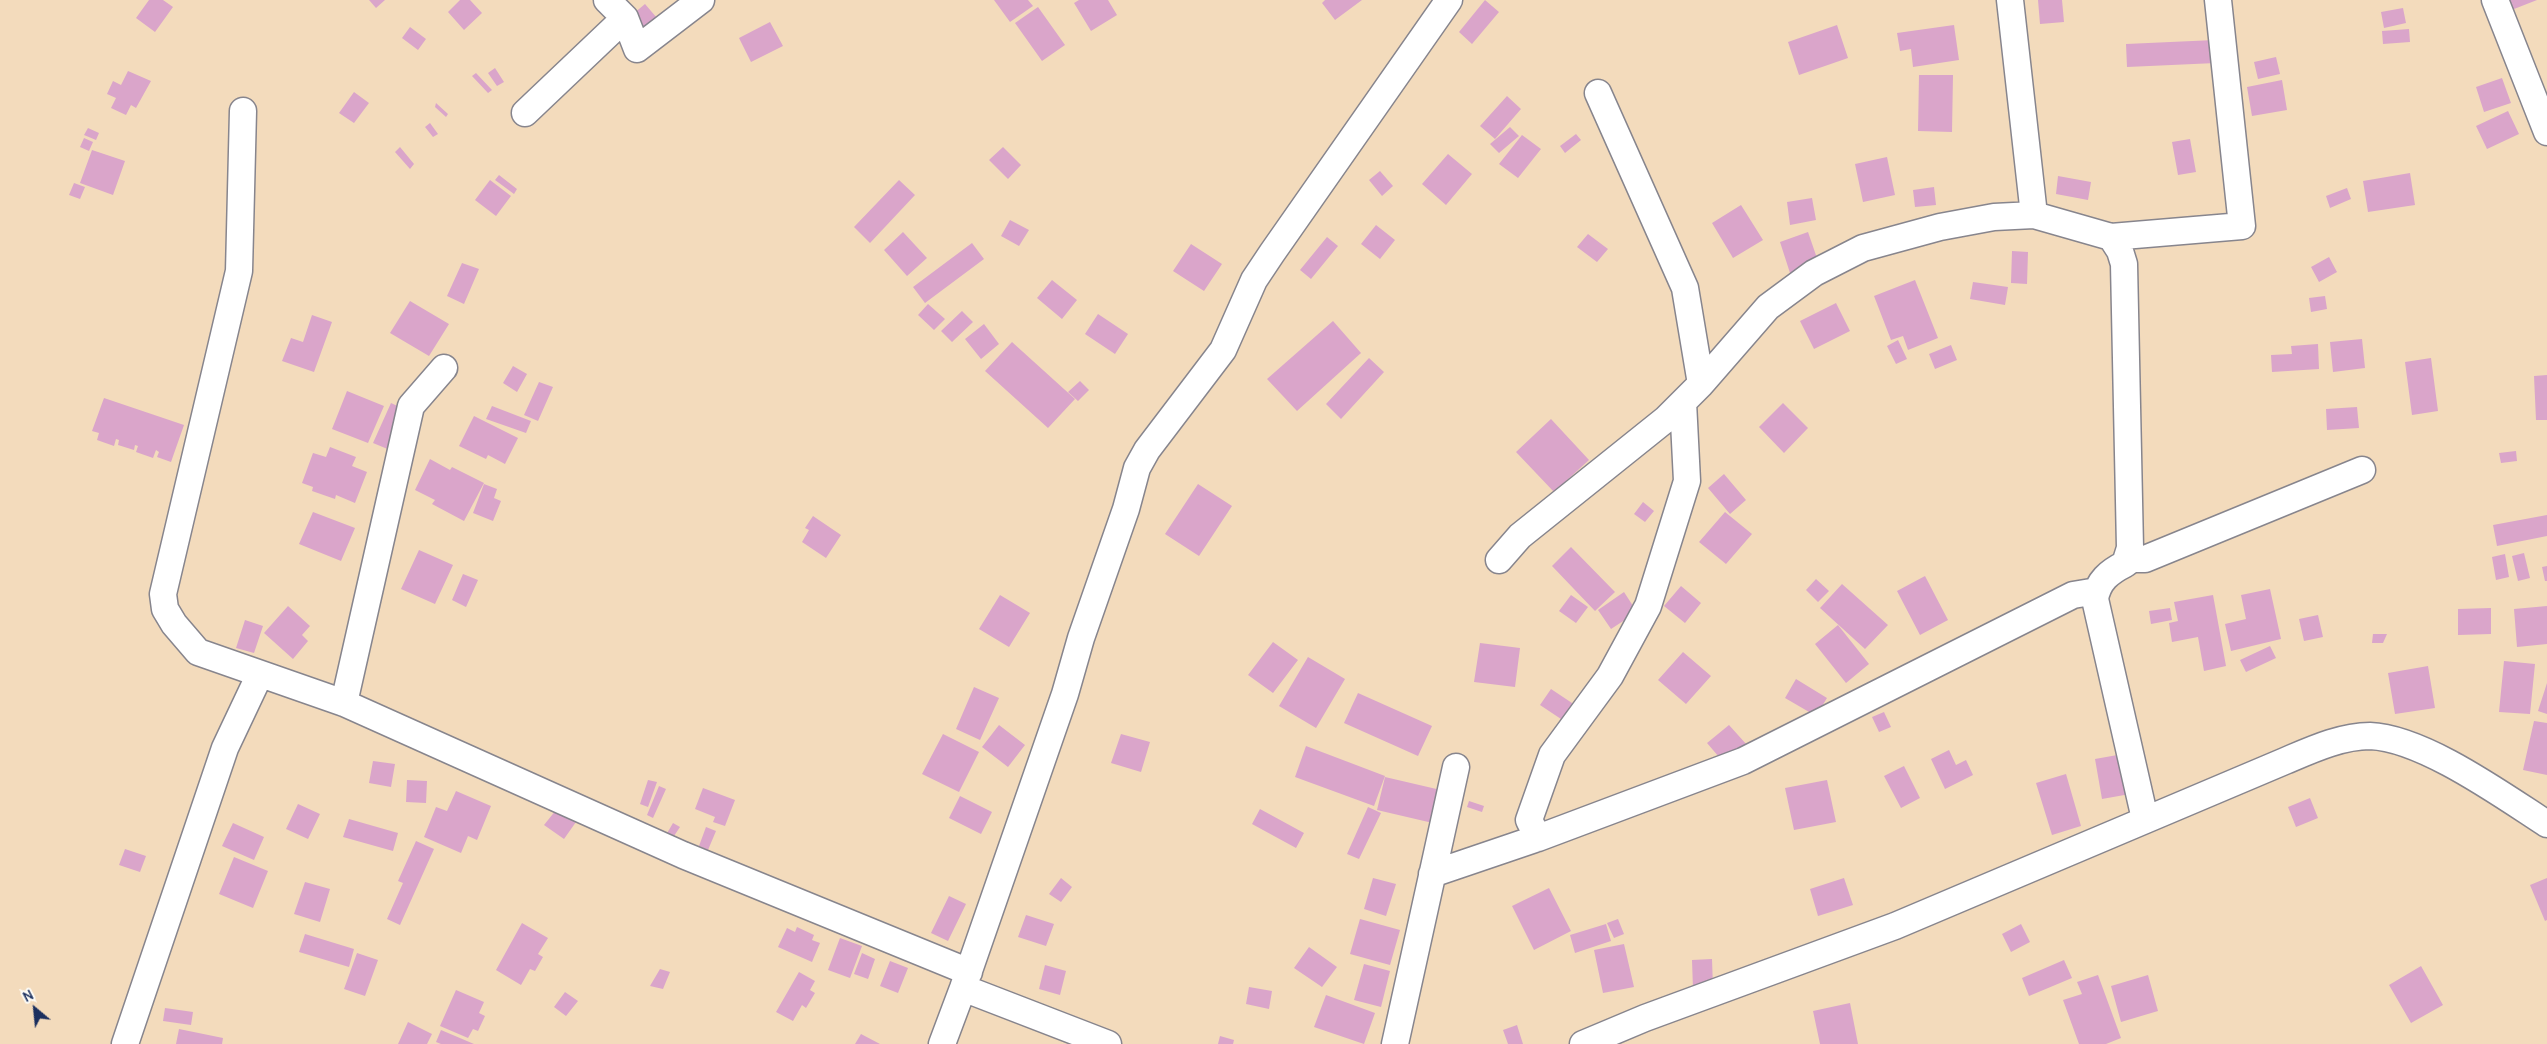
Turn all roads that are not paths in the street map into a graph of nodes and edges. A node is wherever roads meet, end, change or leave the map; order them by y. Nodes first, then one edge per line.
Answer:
1 (701, 0) edge
2 (1449, 0) edge
3 (2010, 0) edge
4 (2218, 0) edge
5 (2495, 0) edge
6 (616, 9) edge
7 (1598, 94) dead end
8 (243, 111) dead end
9 (524, 112) dead end
10 (2547, 132) edge
11 (2034, 215) junction
12 (2110, 237) junction
13 (444, 368) dead end
14 (1692, 393) junction
15 (2362, 470) dead end
16 (1499, 560) dead end
17 (2125, 564) junction
18 (2096, 591) junction
19 (260, 674) junction
20 (344, 703) junction
21 (1456, 767) dead end
22 (2144, 819) junction
23 (2547, 824) edge
24 (1538, 838) junction
25 (1432, 874) junction
26 (966, 980) junction
27 (125, 1044) edge
28 (942, 1044) edge
29 (1108, 1044) edge
30 (1395, 1044) edge
31 (1583, 1044) edge

1 - 6 street
2 - 26 street
3 - 11 street
4 - 12 street
5 - 10 street
6 - 9 street
7 - 14 street
8 - 19 street
11 - 12 street
11 - 14 street
12 - 17 street
13 - 20 street
14 - 16 street
14 - 24 street
15 - 17 street
17 - 18 street
18 - 22 street
18 - 24 street
19 - 20 street
19 - 27 street
20 - 26 street
21 - 25 street
22 - 23 street
22 - 31 street
24 - 25 street
25 - 30 street
26 - 28 street
26 - 29 street

